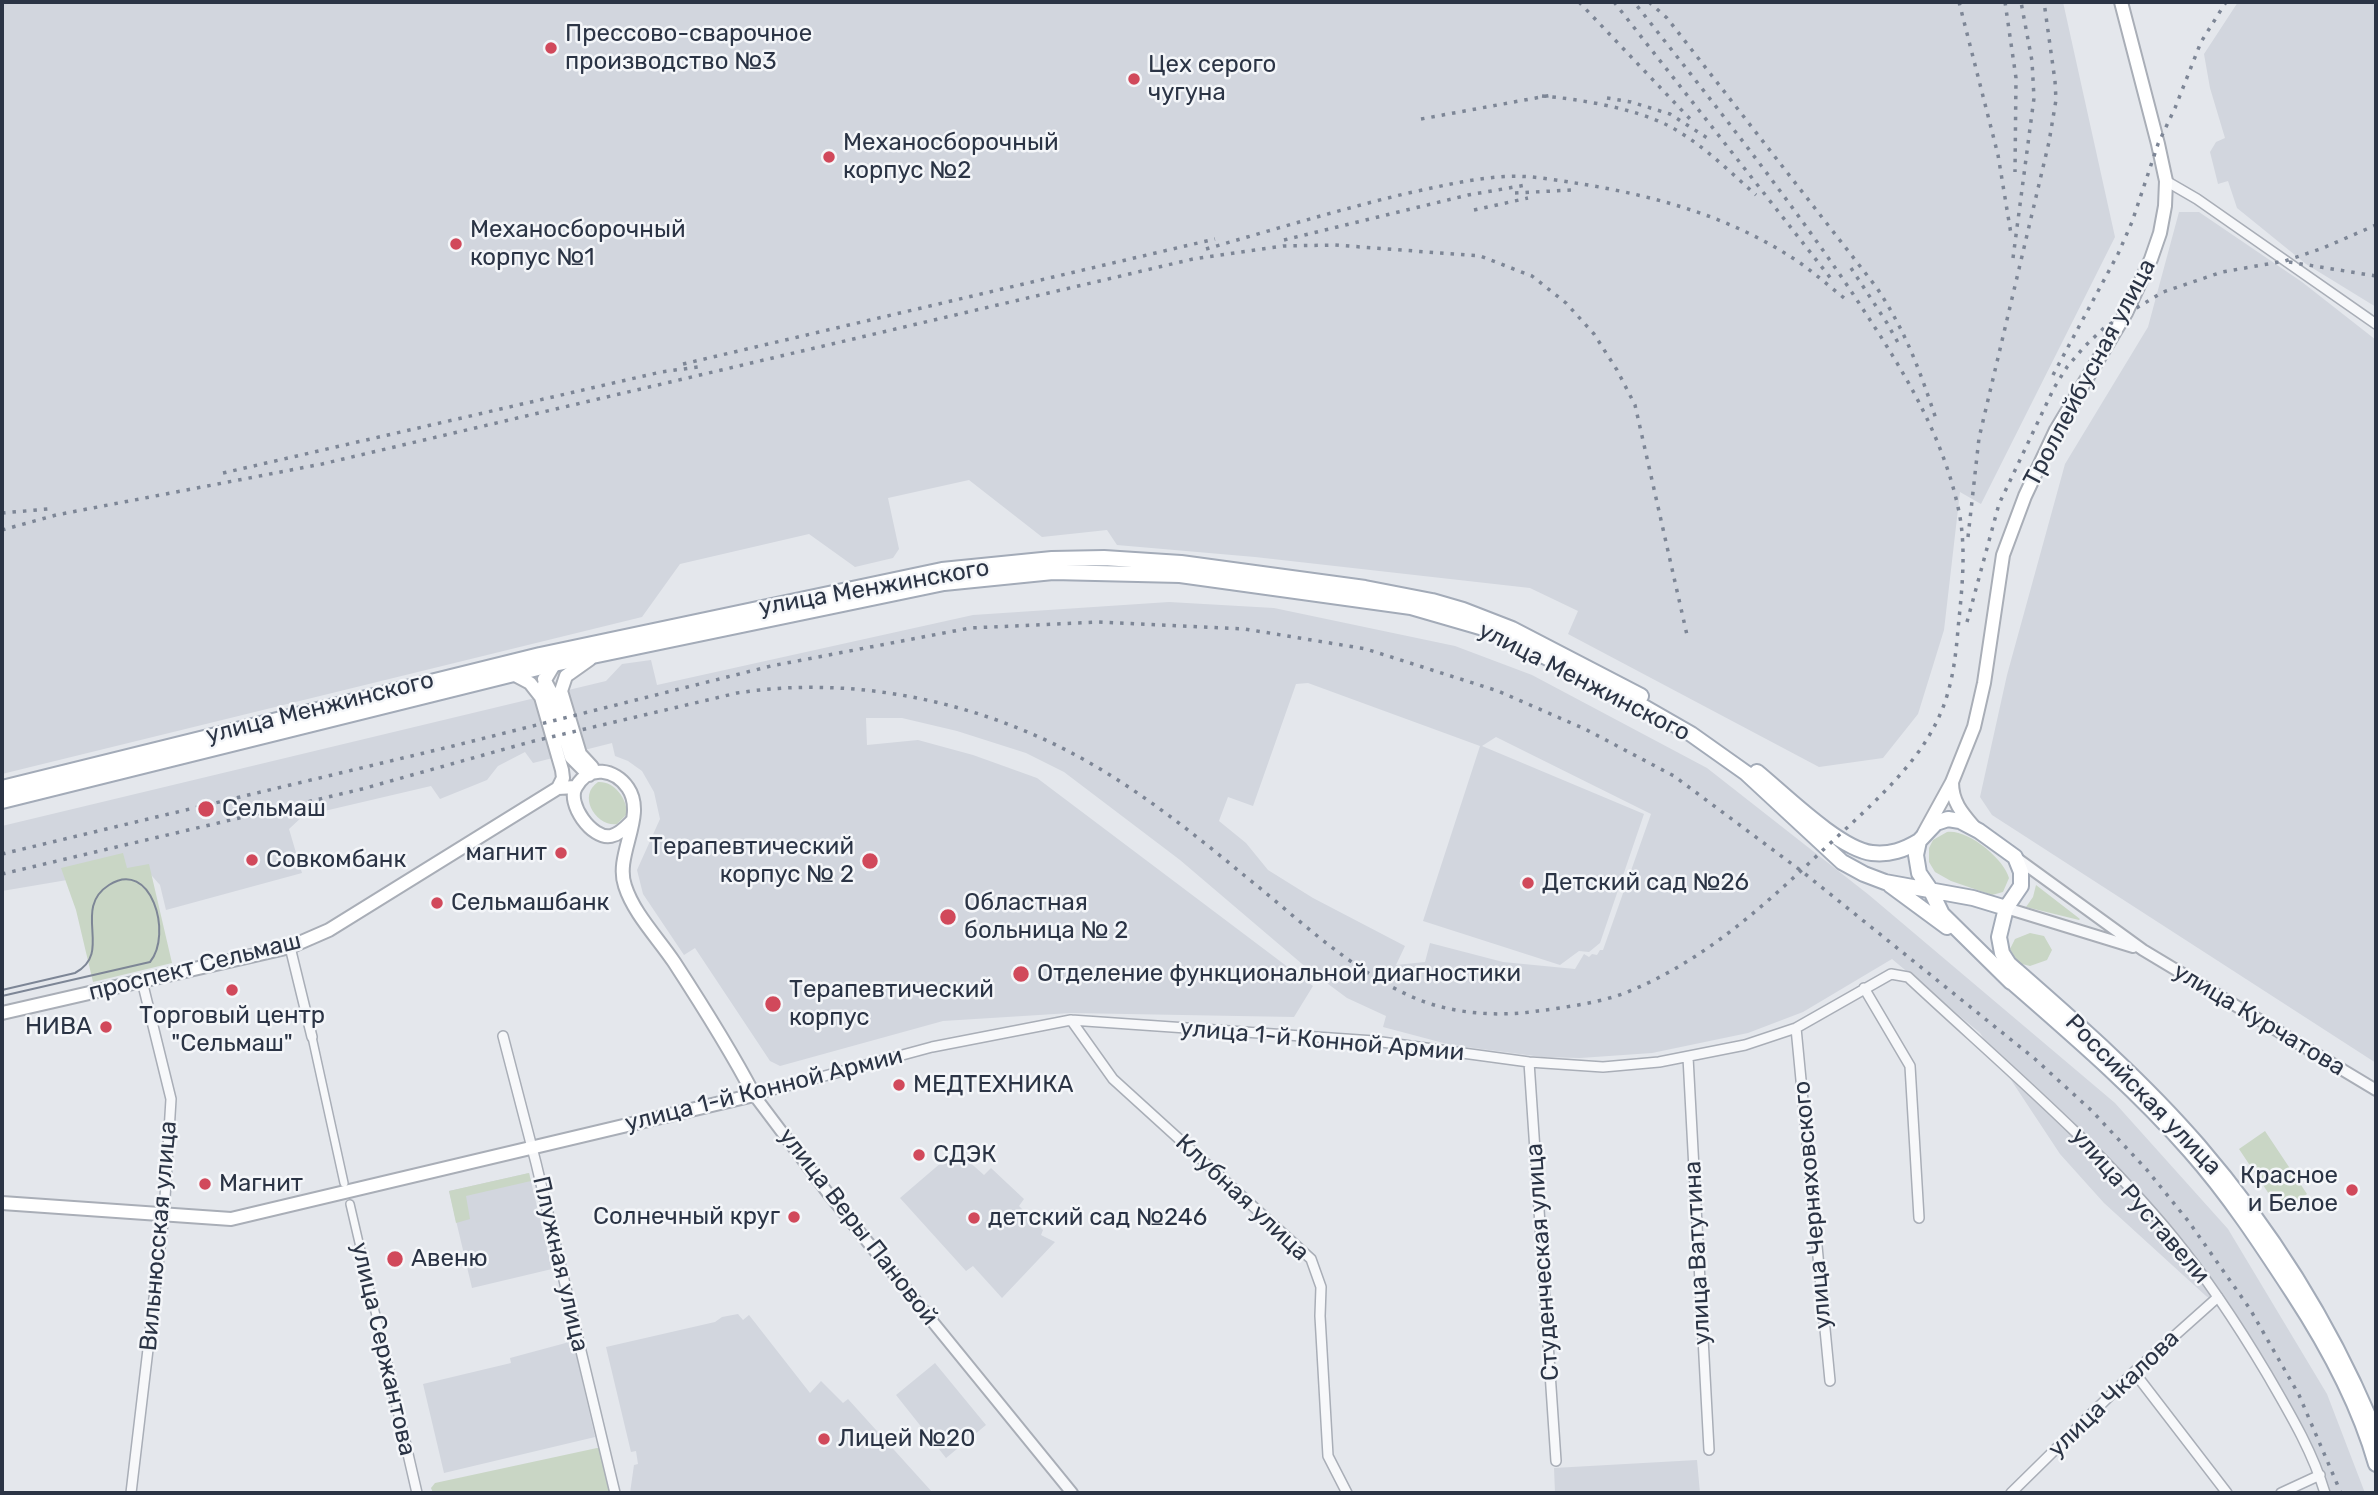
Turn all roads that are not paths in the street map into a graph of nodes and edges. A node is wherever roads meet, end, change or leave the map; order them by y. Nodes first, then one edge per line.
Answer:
1 (2121, 2) edge
2 (2166, 181) junction
3 (2376, 324) edge
4 (580, 653) junction
5 (602, 653) junction
6 (554, 664) junction
7 (510, 668) junction
8 (534, 669) junction
9 (545, 680) junction
10 (547, 695) junction
11 (562, 771) junction
12 (594, 773) junction
13 (1952, 782) junction
14 (576, 787) junction
15 (2, 788) edge
16 (558, 788) junction
17 (2, 801) edge
18 (632, 821) junction
19 (1974, 828) junction
20 (1820, 834) junction
21 (1921, 838) junction
22 (2015, 857) junction
23 (1885, 882) junction
24 (1930, 889) junction
25 (2006, 908) junction
26 (290, 947) junction
27 (2143, 950) junction
28 (1891, 974) joint
29 (142, 981) junction
30 (2011, 982) junction
31 (1864, 988) junction
32 (2, 1013) edge
33 (1071, 1020) junction
34 (1796, 1028) junction
35 (503, 1036) dead end
36 (312, 1037) joint
37 (1688, 1057) junction
38 (1529, 1062) junction
39 (2376, 1090) edge
40 (754, 1094) junction
41 (532, 1148) junction
42 (345, 1183) dead end
43 (2, 1203) edge
44 (350, 1204) dead end
45 (164, 1214) junction
46 (1919, 1218) dead end
47 (2218, 1297) junction
48 (383, 1350) joint
49 (2134, 1372) junction
50 (1830, 1381) dead end
51 (2376, 1434) edge
52 (1709, 1450) dead end
53 (1556, 1461) dead end
54 (2376, 1464) edge
55 (2319, 1475) junction
56 (131, 1493) edge
57 (417, 1493) edge
58 (615, 1493) edge
59 (1072, 1493) edge
60 (1347, 1493) edge
61 (2011, 1493) edge
62 (2227, 1493) edge
63 (2281, 1493) edge
64 (2325, 1493) edge

1 - 2 main road, Троллейбусная улица
2 - 3 street
2 - 13 main road, Троллейбусная улица
4 - 5 main road, улица Менжинского
4 - 6 main road, улица Менжинского
4 - 7 main road, улица Менжинского
4 - 10 main road
4 - 20 main road, улица Менжинского
5 - 12 main road
5 - 20 main road, улица Менжинского
6 - 8 main road, улица Менжинского
6 - 9 main road
7 - 8 main road, улица Менжинского
7 - 10 main road
7 - 15 main road, улица Менжинского
7 - 17 main road, улица Менжинского
8 - 9 main road
9 - 10 main road
10 - 11 main road
10 - 12 main road
11 - 14 main road
11 - 16 main road
12 - 14 main road
12 - 18 main road, улица Веры Пановой
13 - 19 main road
13 - 21 main road, Троллейбусная улица
14 - 16 main road
14 - 18 main road
16 - 26 main road, проспект Сельмаш
18 - 40 main road, улица Веры Пановой
19 - 21 main road
19 - 22 main road
20 - 21 main road
20 - 23 main road
21 - 24 main road
22 - 25 main road
22 - 27 street, улица Курчатова
23 - 24 main road
23 - 30 main road
24 - 25 main road
24 - 30 main road
25 - 27 street, улица Курчатова
25 - 51 main road, Российская улица
26 - 29 main road, проспект Сельмаш
26 - 36 street
27 - 39 street, улица Курчатова
28 - 31 street, улица 1-й Конной Армии
28 - 47 street, улица Руставели
29 - 32 main road, проспект Сельмаш
29 - 45 street, Вильнюсская улица
30 - 54 main road, Российская улица
31 - 34 street, улица 1-й Конной Армии
31 - 46 street
33 - 38 street, улица 1-й Конной Армии
33 - 40 street, улица 1-й Конной Армии
33 - 60 street, Клубная улица
34 - 37 street, улица 1-й Конной Армии
34 - 50 street, улица Черняховского
35 - 41 street, Плужная улица
36 - 42 street
37 - 38 street, улица 1-й Конной Армии
37 - 52 street, улица Ватутина
38 - 53 street, Студенческая улица
40 - 41 main road, улица 1-й Конной Армии
40 - 59 street, улица Веры Пановой
41 - 45 main road, улица 1-й Конной Армии
41 - 58 street, Плужная улица
43 - 45 main road, улица 1-й Конной Армии
44 - 48 street, улица Сержантова
45 - 56 street, Вильнюсская улица
47 - 49 street, улица Чкалова
47 - 55 street, улица Руставели
48 - 57 street, улица Сержантова
49 - 61 street, улица Чкалова
49 - 62 street
55 - 63 street
55 - 64 street, улица Руставели

